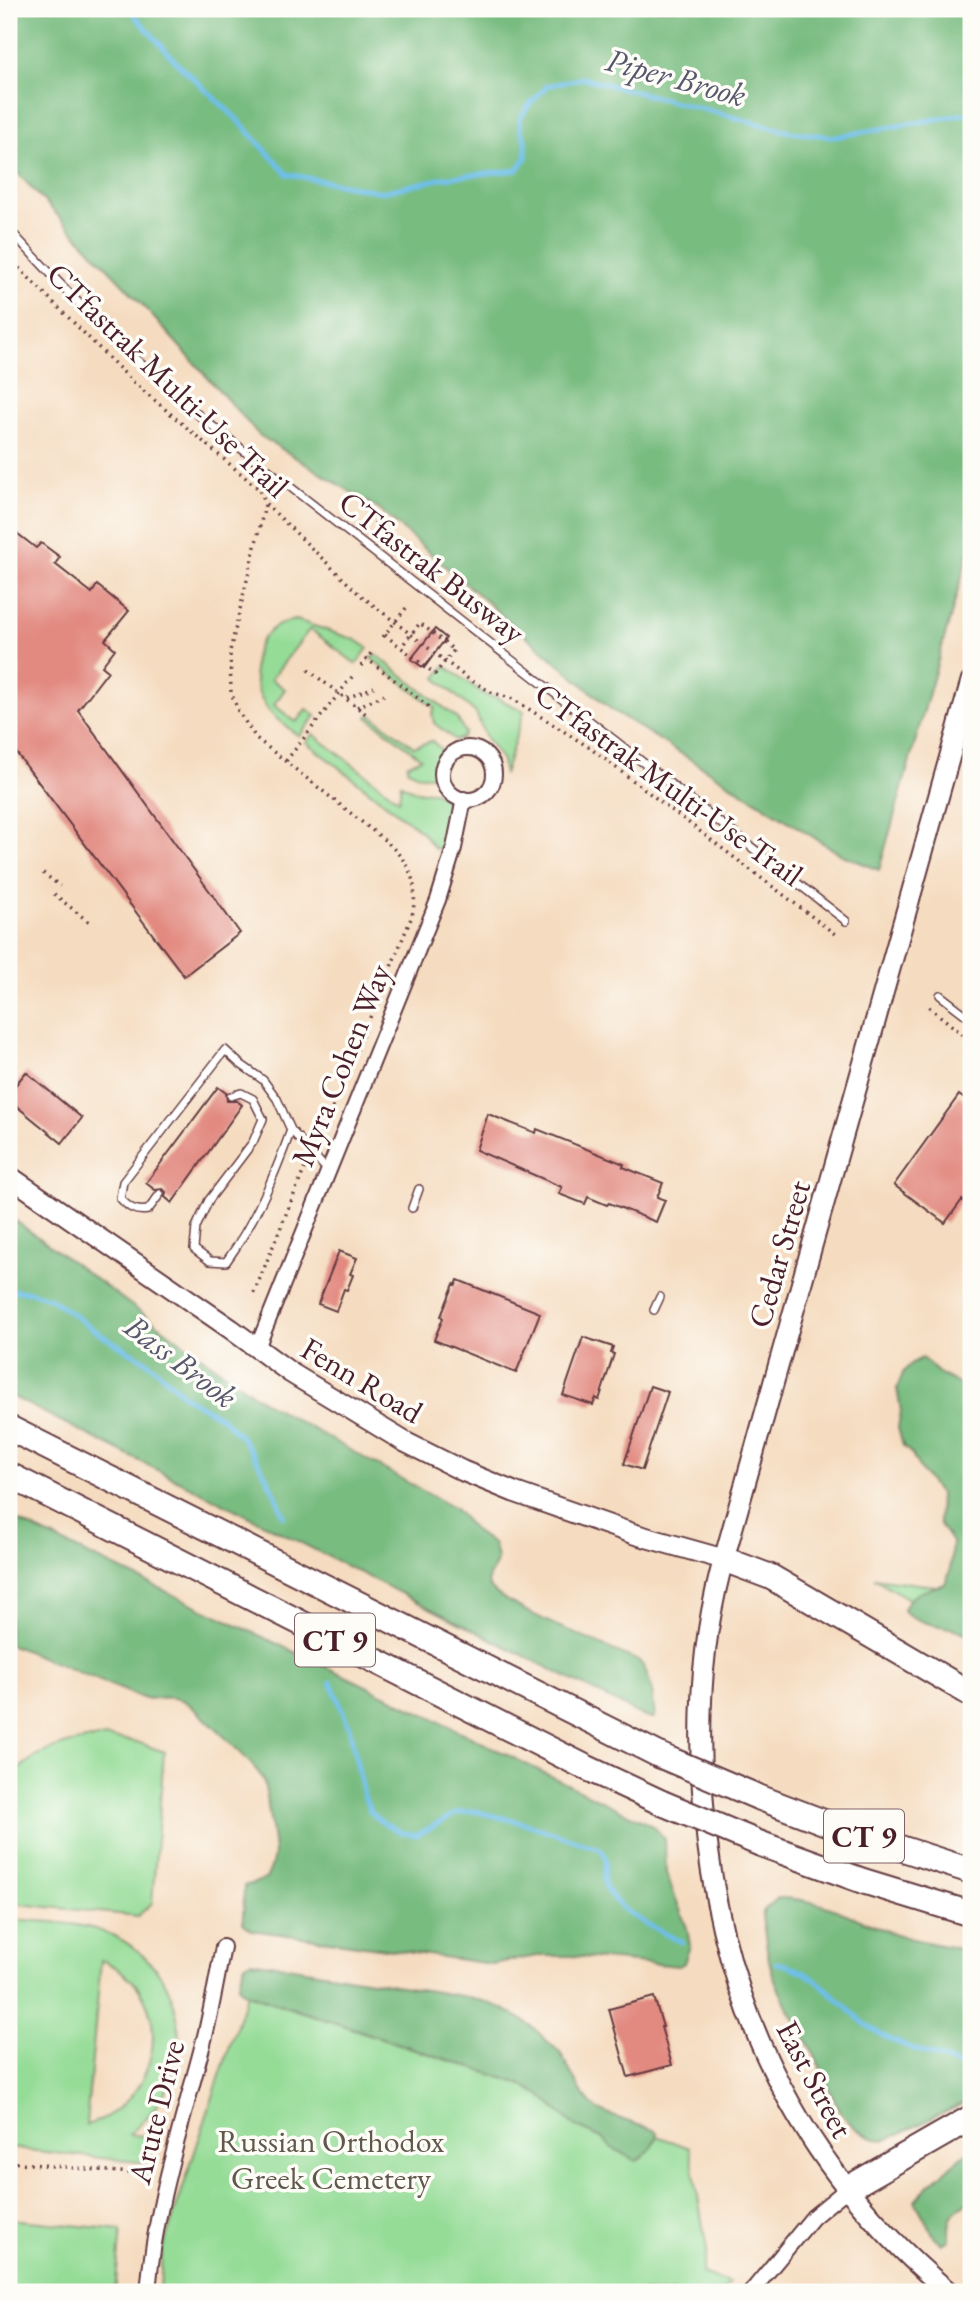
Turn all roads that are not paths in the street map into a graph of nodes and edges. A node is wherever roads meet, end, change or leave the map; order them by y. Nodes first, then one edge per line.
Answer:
1 (9, 229) edge
2 (971, 681) edge
3 (464, 799) dead end
4 (846, 921) dead end
5 (940, 995) dead end
6 (971, 1019) edge
7 (231, 1097) dead end
8 (291, 1130) junction
9 (328, 1172) junction
10 (9, 1176) edge
11 (419, 1189) dead end
12 (160, 1194) dead end
13 (412, 1208) dead end
14 (660, 1297) dead end
15 (654, 1310) dead end
16 (257, 1348) junction
17 (9, 1428) edge
18 (9, 1475) edge
19 (723, 1559) junction
20 (971, 1694) edge
21 (708, 1852) joint
22 (971, 1871) edge
23 (971, 1914) edge
24 (223, 1947) dead end
25 (971, 2118) edge
26 (847, 2189) junction
27 (148, 2292) edge
28 (751, 2292) edge
29 (949, 2292) edge

1 - 4 lane, CTfastrak Busway
2 - 19 main road, Cedar Street
3 - 9 street, Myra Cohen Way
5 - 6 lane
7 - 8 lane
8 - 9 lane
8 - 12 lane
9 - 16 street, Myra Cohen Way
10 - 16 main road, Fenn Road
11 - 13 lane
14 - 15 lane
16 - 19 main road, Fenn Road
17 - 22 highway, CT 9, bridge
18 - 23 highway, CT 9, bridge
19 - 20 highway
19 - 21 main road, Cedar Street
21 - 26 main road, East Street
24 - 27 street, Arute Drive
25 - 26 highway
26 - 28 street
26 - 29 main road, East Street

